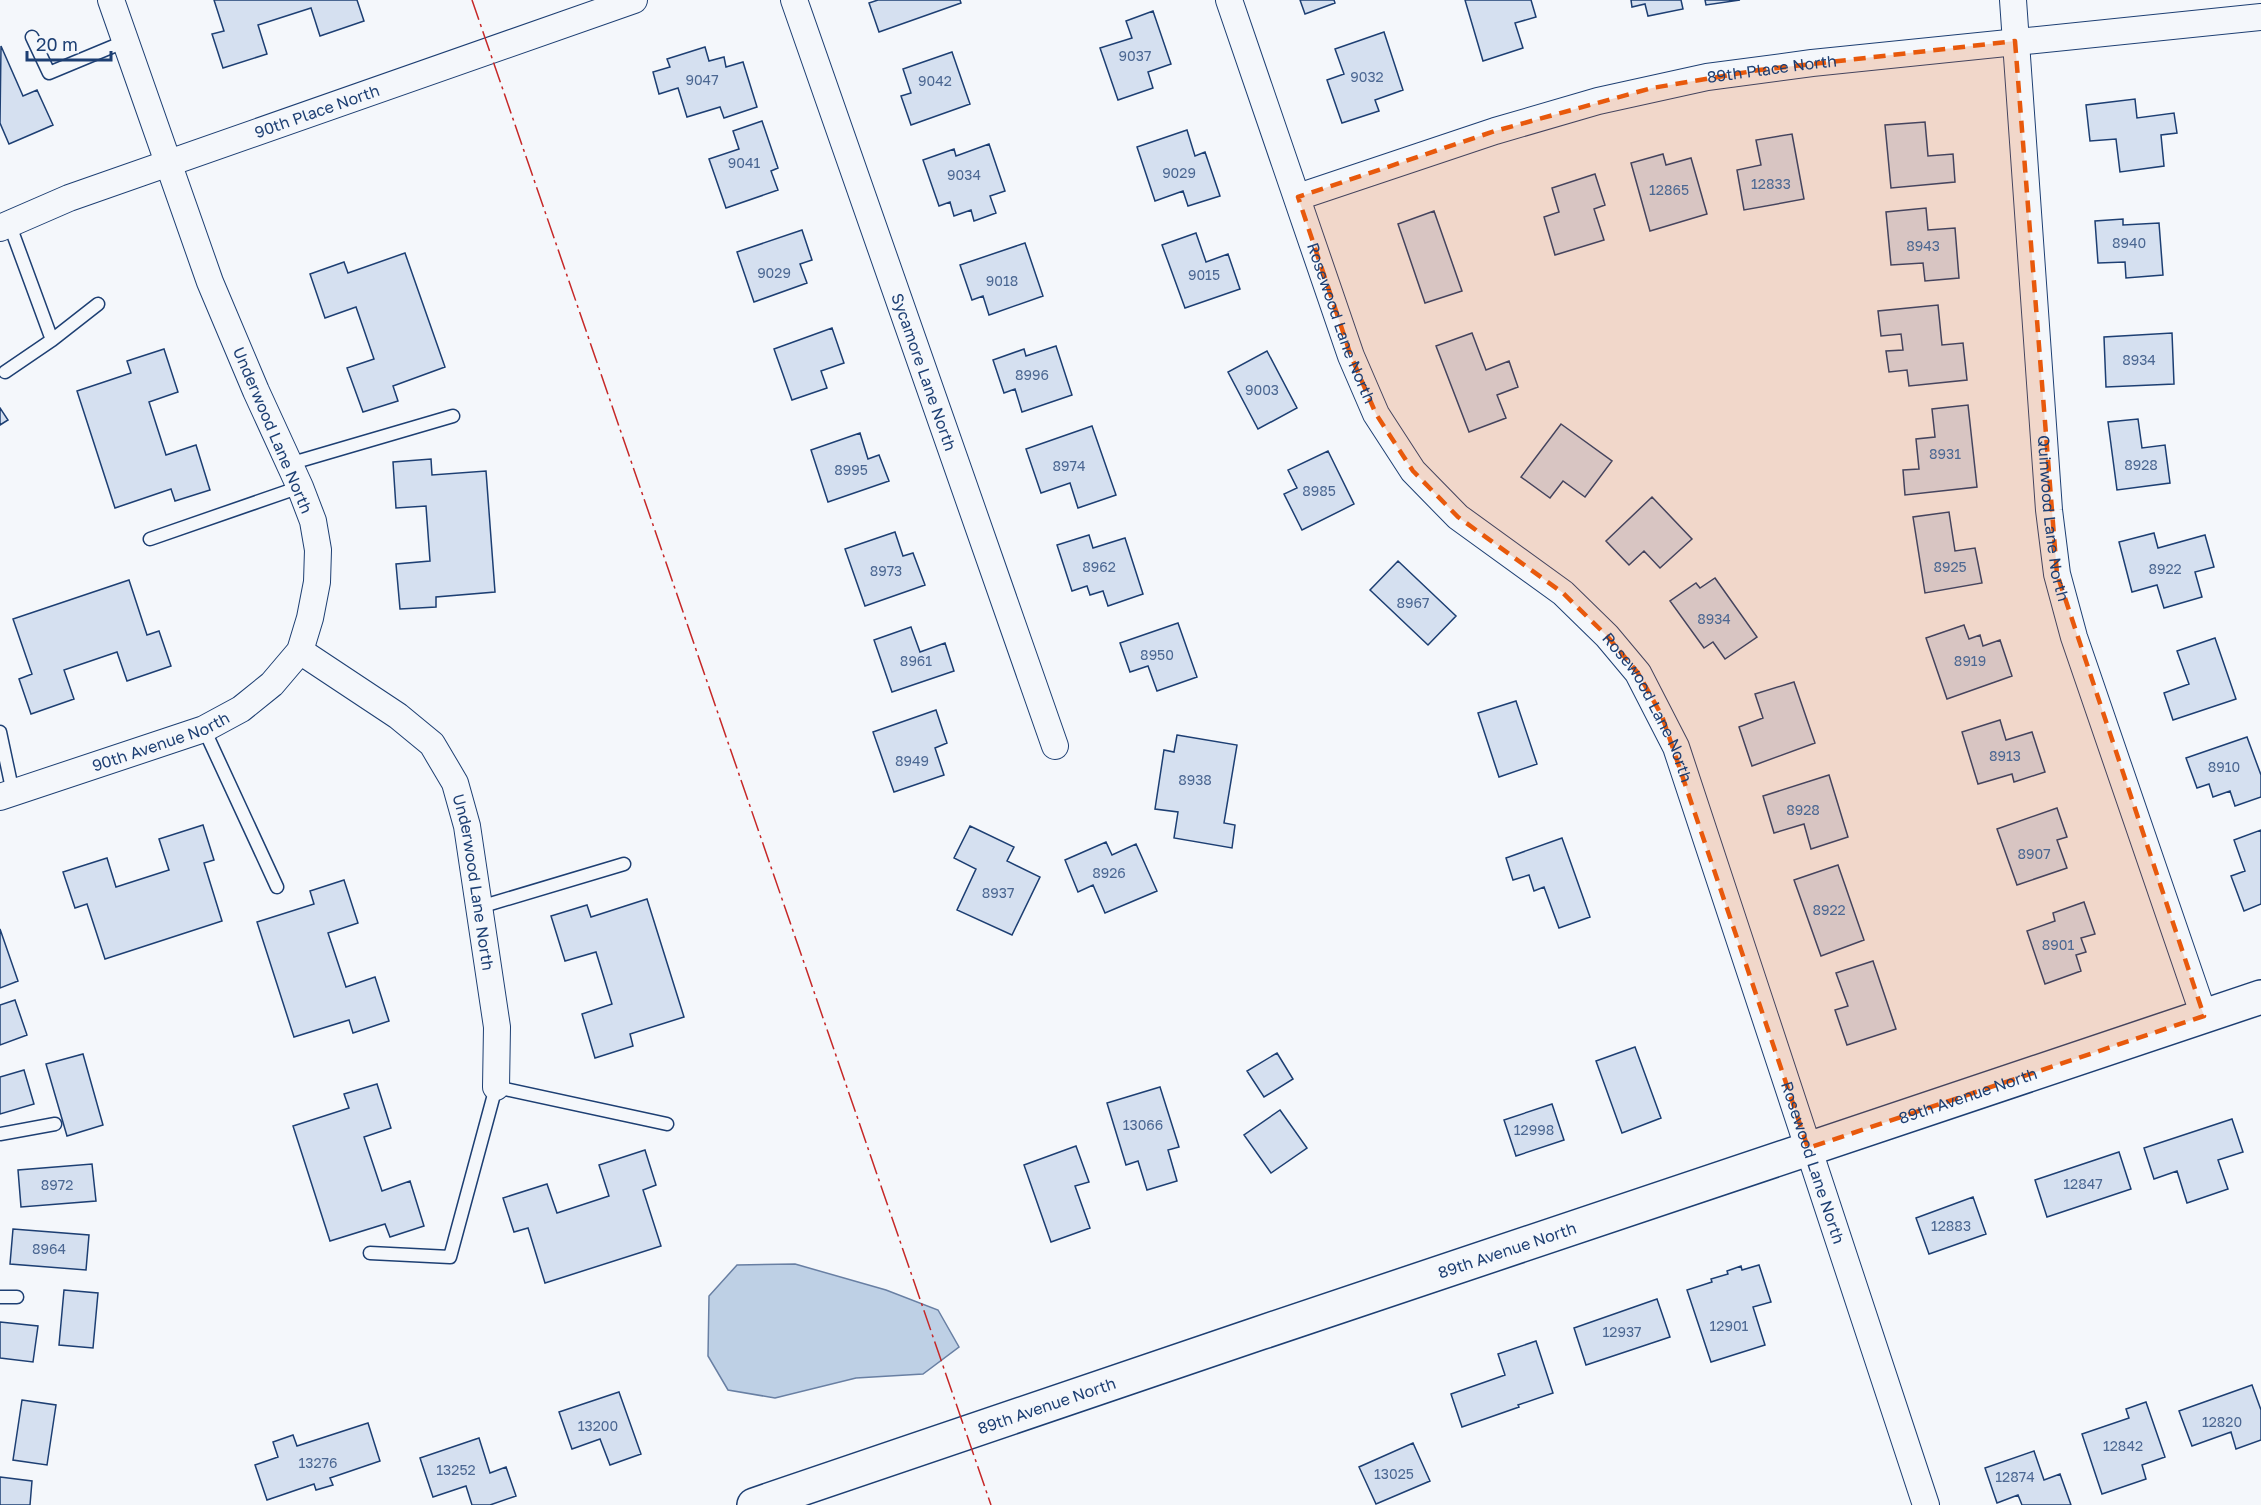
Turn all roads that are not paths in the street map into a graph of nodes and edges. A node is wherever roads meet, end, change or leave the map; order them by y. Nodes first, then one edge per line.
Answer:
1 (111, 0) edge
2 (634, 0) edge
3 (794, 0) edge
4 (1229, 0) edge
5 (2013, 0) edge
6 (2261, 17) edge
7 (32, 37) dead end
8 (126, 41) junction
9 (2016, 41) junction
10 (169, 163) junction
11 (1298, 197) junction
12 (4, 225) edge
13 (99, 304) dead end
14 (52, 340) junction
15 (4, 372) dead end
16 (453, 416) dead end
17 (289, 464) junction
18 (300, 487) junction
19 (150, 539) dead end
20 (300, 651) junction
21 (204, 729) junction
22 (0, 732) edge
23 (1054, 746) dead end
24 (7, 795) edge
25 (624, 864) dead end
26 (277, 887) dead end
27 (480, 908) junction
28 (2261, 997) edge
29 (2204, 1016) junction
30 (496, 1088) junction
31 (55, 1124) dead end
32 (667, 1124) dead end
33 (0, 1134) edge
34 (1808, 1148) junction
35 (370, 1253) dead end
36 (0, 1297) edge
37 (17, 1297) dead end
38 (754, 1505) edge
39 (1926, 1505) edge

1 - 8 street, Underwood Lane North
2 - 10 street, 90th Place North
3 - 23 street, Sycamore Lane North
4 - 11 street, Rosewood Lane North
5 - 9 street, Quinwood Lane North
6 - 9 street, 89th Place North
7 - 8 lane
8 - 10 street, Underwood Lane North
9 - 11 street, 89th Place North
9 - 29 street, Quinwood Lane North
10 - 12 street, 90th Place North
10 - 17 street, Underwood Lane North
11 - 34 street, Rosewood Lane North
12 - 14 lane
13 - 14 lane
14 - 15 lane
16 - 17 lane
17 - 18 street, Underwood Lane North
18 - 19 lane
18 - 20 street, Underwood Lane North
20 - 21 street, 90th Avenue North
20 - 27 street, Underwood Lane North
21 - 24 street, 90th Avenue North
21 - 26 lane
22 - 24 lane
25 - 27 lane
27 - 30 street, Underwood Lane North
28 - 29 street, 89th Avenue North
29 - 34 street, 89th Avenue North
30 - 32 lane
30 - 35 lane
31 - 33 lane
34 - 38 street, 89th Avenue North
34 - 39 street, Rosewood Lane North
36 - 37 lane

